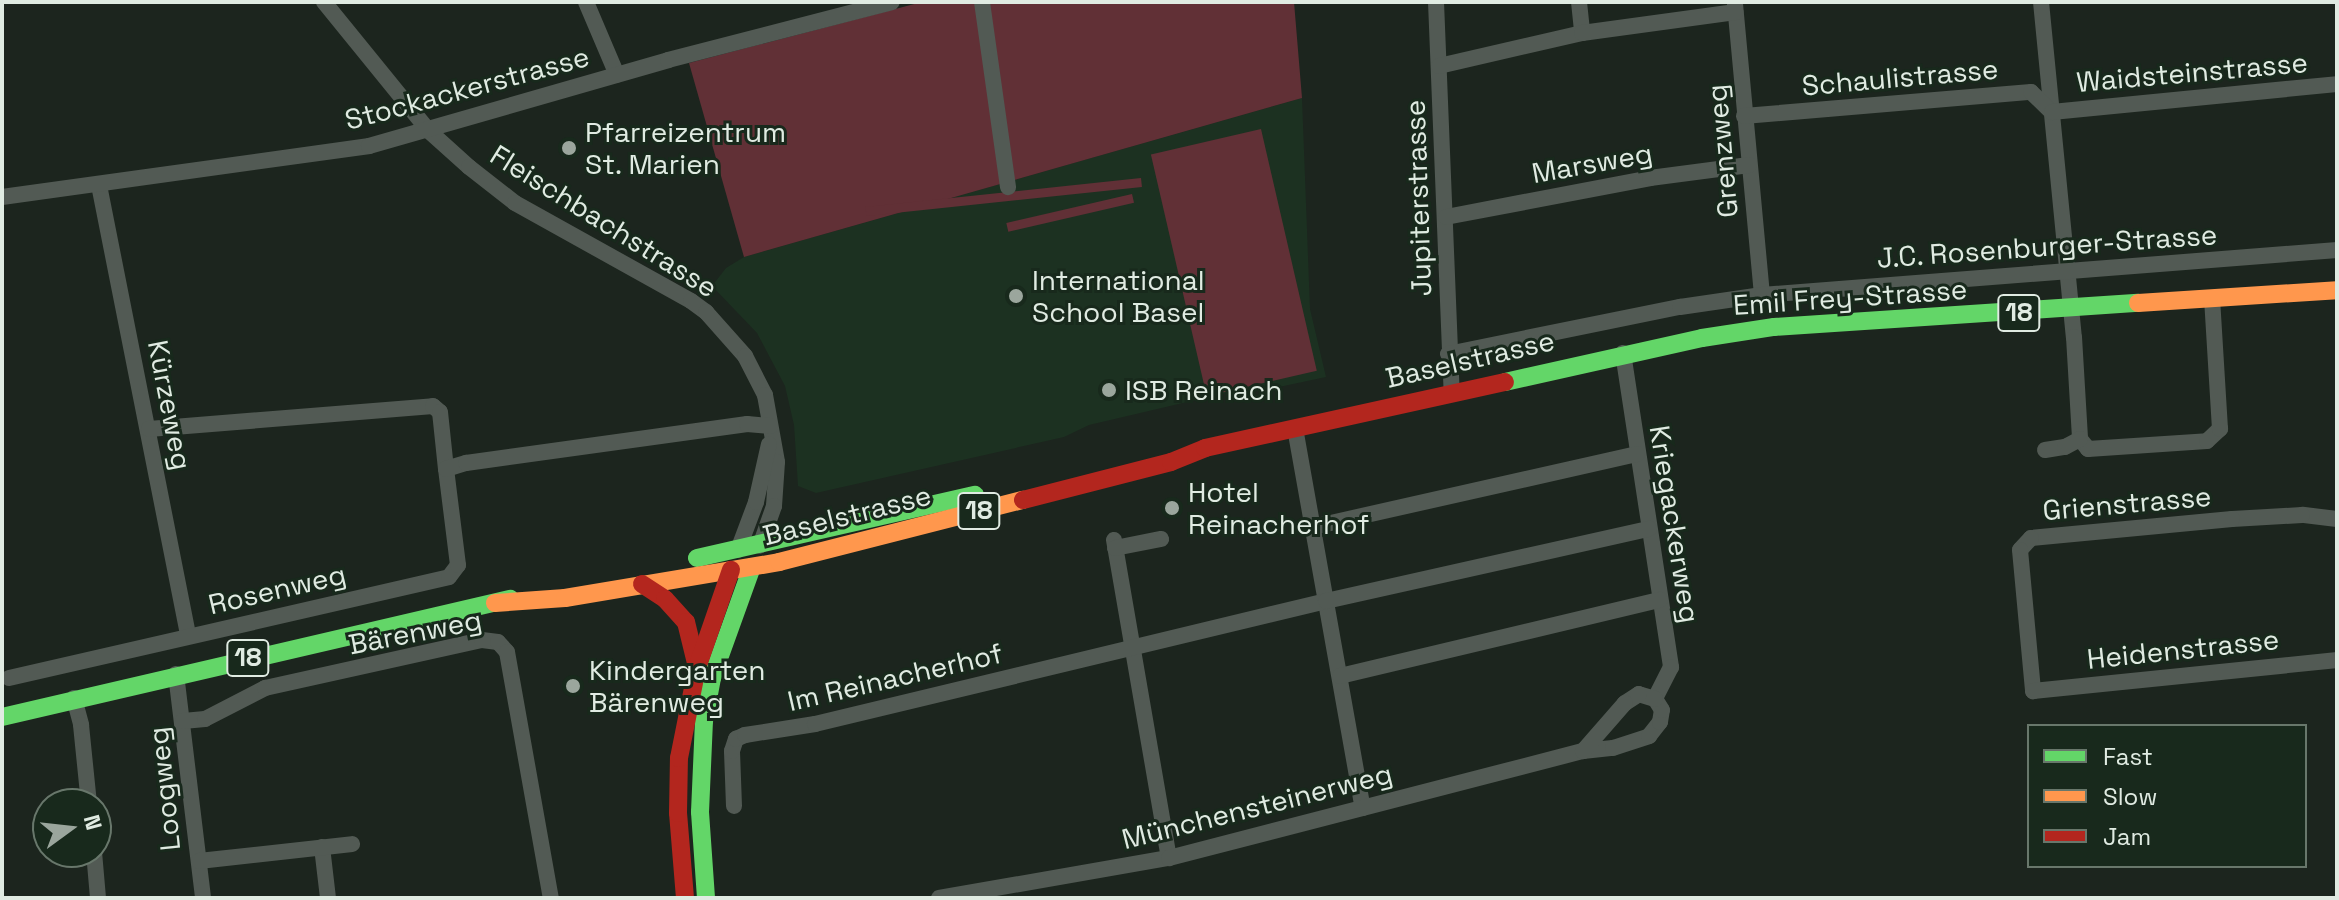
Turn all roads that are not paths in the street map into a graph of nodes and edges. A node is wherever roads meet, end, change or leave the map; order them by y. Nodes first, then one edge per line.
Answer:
1 (324, 2) edge
2 (586, 2) edge
3 (892, 2) edge
4 (982, 2) edge
5 (1436, 2) edge
6 (1579, 2) edge
7 (2041, 2) edge
8 (1735, 7) edge
9 (1582, 33) junction
10 (1439, 66) junction
11 (617, 75) junction
12 (2337, 84) edge
13 (2052, 112) junction
14 (1744, 116) junction
15 (429, 131) junction
16 (1749, 165) junction
17 (99, 185) junction
18 (1008, 187) dead end
19 (2, 197) edge
20 (1446, 217) junction
21 (2337, 250) edge
22 (2066, 270) junction
23 (2337, 290) edge
24 (1762, 295) junction
25 (2212, 299) junction
26 (2070, 310) junction
27 (1702, 338) joint
28 (1623, 353) junction
29 (1448, 354) junction
30 (1452, 392) junction
31 (770, 426) junction
32 (1295, 428) junction
33 (149, 429) junction
34 (2080, 439) junction
35 (1205, 448) junction
36 (2045, 450) dead end
37 (1637, 454) junction
38 (446, 469) junction
39 (774, 506) junction
40 (2337, 519) edge
41 (1313, 527) junction
42 (1649, 529) junction
43 (805, 535) junction
44 (1161, 539) dead end
45 (760, 546) junction
46 (738, 550) junction
47 (752, 567) junction
48 (731, 570) junction
49 (642, 584) junction
50 (1660, 600) junction
51 (1326, 601) junction
52 (495, 603) junction
53 (188, 635) junction
54 (1132, 649) junction
55 (2337, 660) edge
56 (697, 668) junction
57 (176, 674) junction
58 (1340, 676) junction
59 (9, 678) dead end
60 (2033, 691) joint
61 (74, 698) junction
62 (1655, 699) junction
63 (2, 717) edge
64 (183, 721) junction
65 (1583, 751) junction
66 (87, 788) edge
67 (734, 806) dead end
68 (1363, 808) junction
69 (352, 844) dead end
70 (322, 847) junction
71 (1169, 858) junction
72 (199, 861) junction
73 (95, 868) edge
74 (98, 898) edge
75 (203, 898) edge
76 (328, 898) edge
77 (551, 898) edge
78 (685, 898) edge
79 (706, 898) edge
80 (939, 898) edge

1 - 15 street, Fleischbachstrasse
2 - 11 street
3 - 11 street, Stockackerstrasse
4 - 18 street
5 - 10 street, Jupiterstrasse
6 - 9 street
7 - 13 street
8 - 9 street
8 - 14 street, Grenzweg
9 - 10 street
10 - 20 street, Jupiterstrasse
11 - 15 street, Stockackerstrasse
12 - 13 street, Waidsteinstrasse
13 - 14 street, Schaulistrasse
13 - 22 street
14 - 16 street, Grenzweg
15 - 17 street, Stockackerstrasse
15 - 31 street, Fleischbachstrasse
16 - 20 street, Marsweg
16 - 24 street, Grenzweg
17 - 19 street, Stockackerstrasse
17 - 33 street, Kürzeweg
20 - 29 street, Jupiterstrasse
21 - 22 street, J.C. Rosenburger-Strasse
22 - 24 street, J.C. Rosenburger-Strasse
22 - 26 street
23 - 25 main road, Emil Frey-Strasse / 18
24 - 29 street, Baselstrasse
25 - 26 main road, Emil Frey-Strasse / 18
25 - 34 street
26 - 27 main road, Emil Frey-Strasse / 18
26 - 34 street
27 - 28 main road, Baselstrasse / 18
28 - 30 main road, Baselstrasse / 18
28 - 37 street, Kriegackerweg
29 - 30 street, Jupiterstrasse
30 - 32 main road, Baselstrasse / 18
31 - 38 street
31 - 39 street, Fleischbachstrasse
31 - 46 street, Fleischbachstrasse
32 - 35 main road, Baselstrasse / 18
32 - 41 street
33 - 38 street, Rosenweg
33 - 53 street, Kürzeweg
34 - 36 street
35 - 43 main road, Baselstrasse / 18
35 - 47 main road, Baselstrasse / 18
37 - 41 street
37 - 42 street, Kriegackerweg
38 - 53 street, Rosenweg
39 - 43 street, Baselstrasse
39 - 45 street, Fleischbachstrasse
40 - 60 street, Grienstrasse
41 - 51 street
42 - 50 street, Kriegackerweg
42 - 51 street, Im Reinacherhof
43 - 45 main road, Baselstrasse / 18
44 - 54 street
45 - 46 main road, Baselstrasse / 18
45 - 47 main road
46 - 48 main road
46 - 52 main road, Baselstrasse / 18
47 - 48 main road, Baselstrasse / 18
47 - 79 main road
48 - 49 main road, Baselstrasse / 18
48 - 56 main road
49 - 52 main road, Baselstrasse / 18
49 - 56 main road
50 - 58 street
50 - 62 street, Kriegackerweg
51 - 54 street, Im Reinacherhof
51 - 58 street
52 - 57 main road, Baselstrasse / 18
53 - 59 street, Rosenweg
54 - 67 street, Im Reinacherhof
54 - 71 street
55 - 60 street, Heidenstrasse
56 - 78 main road
57 - 61 main road, Baselstrasse / 18
57 - 64 street, Loogweg
58 - 68 street
61 - 63 main road, Baselstrasse / 18
61 - 66 street
62 - 65 street
62 - 65 street, Münchensteinerweg
64 - 72 street, Loogweg
64 - 77 street, Bärenweg
65 - 68 street, Münchensteinerweg
68 - 71 street, Münchensteinerweg
69 - 70 street
70 - 72 street
70 - 76 street
71 - 80 street, Münchensteinerweg
72 - 75 street, Loogweg
73 - 74 street

